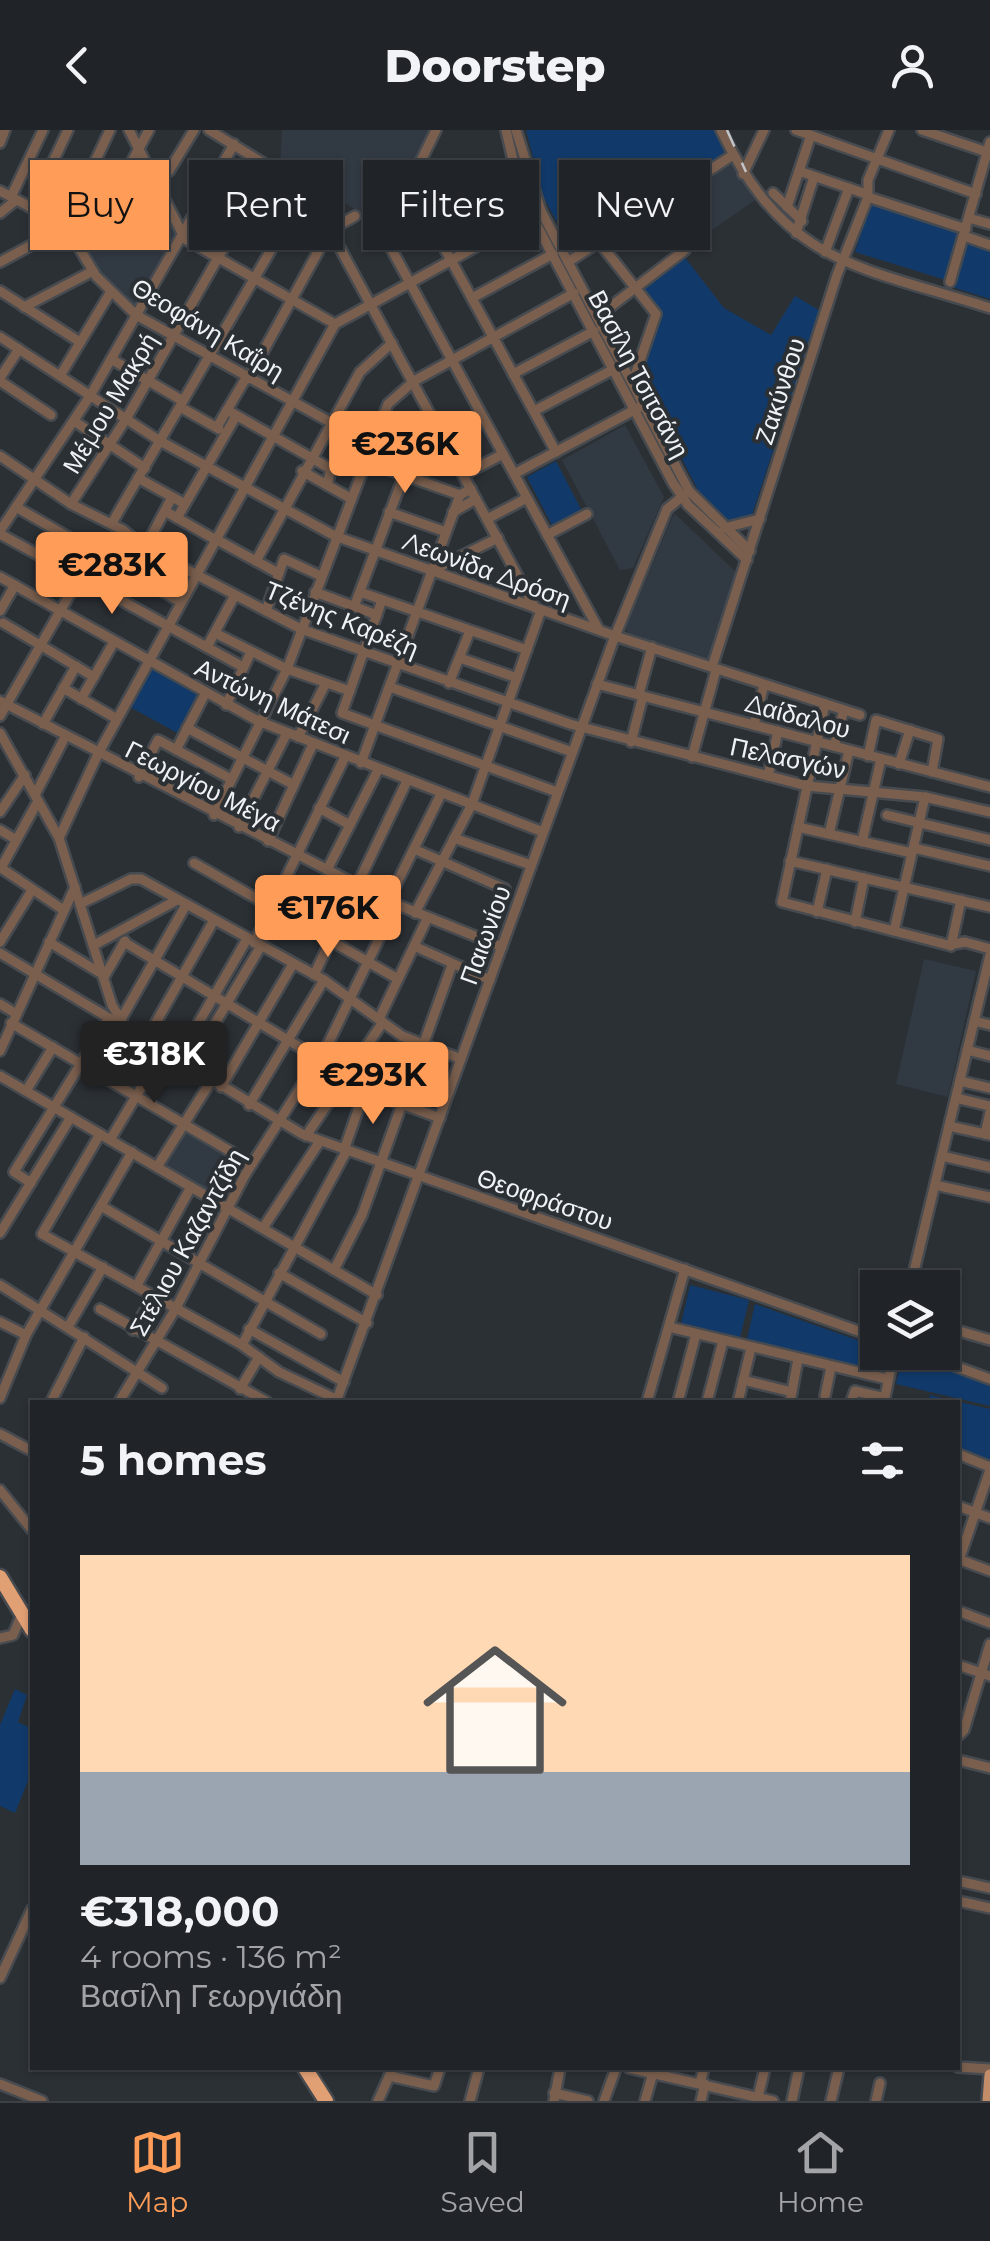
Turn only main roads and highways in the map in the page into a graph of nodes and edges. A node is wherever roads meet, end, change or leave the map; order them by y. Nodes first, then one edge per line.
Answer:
1 (0, 1578) edge
2 (30, 1626) edge
3 (306, 2070) edge
4 (990, 2072) edge
5 (326, 2101) edge
6 (988, 2101) edge

1 - 2 highway
3 - 5 highway
4 - 6 main road

